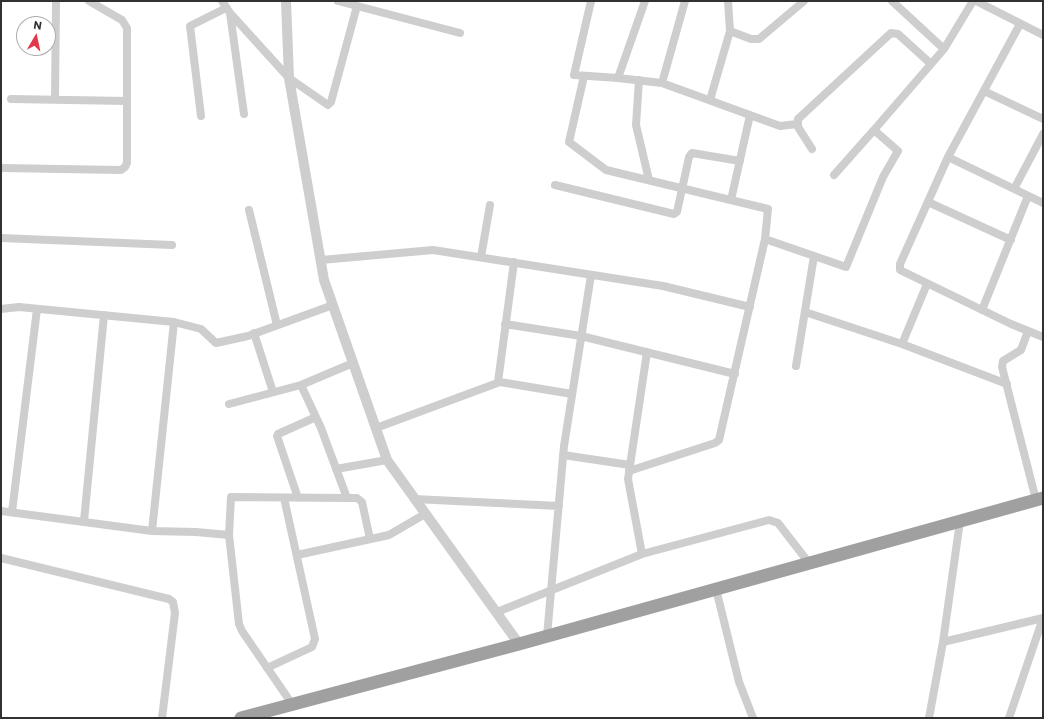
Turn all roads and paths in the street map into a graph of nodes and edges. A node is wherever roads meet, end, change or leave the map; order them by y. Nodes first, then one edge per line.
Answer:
1 (56, 1) edge
2 (89, 1) edge
3 (286, 1) edge
4 (338, 1) edge
5 (591, 1) edge
6 (645, 1) edge
7 (685, 1) edge
8 (728, 1) edge
9 (804, 1) edge
10 (892, 1) edge
11 (973, 1) edge
12 (976, 1) edge
13 (357, 6) junction
14 (226, 7) edge
15 (1020, 24) junction
16 (730, 31) junction
17 (460, 33) dead end
18 (1043, 35) edge
19 (944, 49) junction
20 (931, 64) junction
21 (584, 76) junction
22 (289, 78) junction
23 (618, 78) junction
24 (639, 80) junction
25 (662, 83) junction
26 (984, 91) junction
27 (11, 99) dead end
28 (55, 99) junction
29 (710, 100) junction
30 (127, 101) junction
31 (244, 114) dead end
32 (750, 115) junction
33 (201, 116) dead end
34 (1043, 119) edge
35 (797, 124) junction
36 (874, 130) junction
37 (1043, 134) edge
38 (812, 150) dead end
39 (948, 157) junction
40 (740, 161) junction
41 (1, 168) edge
42 (834, 175) dead end
43 (648, 180) junction
44 (555, 185) dead end
45 (683, 189) junction
46 (1014, 189) junction
47 (1028, 196) junction
48 (731, 200) junction
49 (928, 202) junction
50 (1043, 204) edge
51 (490, 205) dead end
52 (249, 210) dead end
53 (1, 238) edge
54 (765, 238) junction
55 (1011, 240) junction
56 (172, 245) dead end
57 (814, 256) junction
58 (481, 257) junction
59 (322, 260) junction
60 (514, 262) junction
61 (591, 275) junction
62 (926, 284) junction
63 (333, 305) junction
64 (750, 307) junction
65 (1, 309) edge
66 (37, 309) junction
67 (982, 310) junction
68 (805, 312) junction
69 (104, 315) junction
70 (174, 322) junction
71 (505, 324) junction
72 (277, 325) junction
73 (1028, 331) junction
74 (254, 333) junction
75 (582, 336) junction
76 (1043, 337) edge
77 (902, 344) junction
78 (647, 352) junction
79 (353, 363) junction
80 (796, 366) dead end
81 (735, 374) junction
82 (498, 382) junction
83 (1007, 384) junction
84 (301, 385) junction
85 (273, 392) junction
86 (572, 394) junction
87 (229, 404) dead end
88 (316, 417) junction
89 (376, 428) junction
90 (563, 455) junction
91 (387, 460) junction
92 (629, 468) junction
93 (336, 469) junction
94 (284, 498) junction
95 (298, 498) junction
96 (347, 498) junction
97 (414, 499) junction
98 (1039, 499) edge
99 (559, 506) junction
100 (1, 511) edge
101 (12, 512) junction
102 (425, 514) junction
103 (84, 521) junction
104 (960, 521) junction
105 (152, 531) junction
106 (229, 534) junction
107 (370, 539) junction
108 (642, 554) junction
109 (297, 555) junction
110 (1, 558) edge
111 (809, 563) junction
112 (716, 590) junction
113 (551, 591) junction
114 (497, 612) junction
115 (1043, 618) edge
116 (547, 636) junction
117 (943, 642) junction
118 (520, 644) junction
119 (267, 668) junction
120 (292, 704) junction
121 (162, 718) edge
122 (241, 718) edge
123 (753, 718) edge
124 (929, 718) edge
125 (1009, 718) edge

1 - 28 street
2 - 30 street
3 - 22 street
4 - 13 street
5 - 21 street
6 - 23 street
7 - 25 street
8 - 16 street
9 - 16 street
10 - 19 street
11 - 19 street
12 - 15 street
13 - 17 street
13 - 22 street
14 - 22 street
14 - 31 street
14 - 33 street
15 - 18 street
15 - 26 street
16 - 29 street
19 - 20 street
20 - 35 street
20 - 36 street
21 - 23 street
21 - 43 street
22 - 59 street
23 - 24 street
24 - 25 street
24 - 43 street
25 - 29 street
26 - 34 street
26 - 39 street
27 - 28 street
28 - 30 street
29 - 32 street
30 - 41 street
32 - 35 street
32 - 40 street
35 - 38 street
36 - 42 street
36 - 57 street
37 - 46 street
39 - 46 street
39 - 49 street
40 - 45 street
40 - 48 street
43 - 45 street
44 - 45 street
45 - 48 street
46 - 47 street
47 - 50 street
47 - 55 street
48 - 54 street
49 - 55 street
49 - 62 street
51 - 58 street
52 - 72 street
53 - 56 street
54 - 57 street
54 - 64 street
55 - 67 street
57 - 68 street
58 - 59 street
58 - 60 street
59 - 63 street
60 - 61 street
60 - 71 street
61 - 64 street
61 - 75 street
62 - 67 street
62 - 77 street
63 - 72 street
63 - 79 street
64 - 81 street
65 - 66 street
66 - 69 street
66 - 101 street
67 - 73 street
68 - 77 street
68 - 80 street
69 - 70 street
69 - 103 street
70 - 74 street
70 - 105 street
71 - 75 street
71 - 82 street
72 - 74 street
73 - 76 street
73 - 83 street
74 - 85 street
75 - 78 street
75 - 86 street
77 - 83 street
78 - 81 street
78 - 92 street
79 - 84 street
79 - 89 street
81 - 92 street
82 - 86 street
82 - 89 street
83 - 98 street
84 - 85 street
84 - 88 street
85 - 87 street
86 - 90 street
88 - 93 street
88 - 95 street
89 - 91 street
90 - 92 street
90 - 99 street
91 - 93 street
91 - 97 street
92 - 108 street
93 - 96 street
94 - 95 street
94 - 106 street
94 - 109 street
95 - 96 street
96 - 107 street
97 - 99 street
97 - 102 street
98 - 104 highway
99 - 113 street
100 - 101 street
101 - 103 street
102 - 107 street
102 - 114 street
103 - 105 street
104 - 111 highway
104 - 117 street
105 - 106 street
106 - 119 street
107 - 109 street
108 - 111 street
108 - 113 street
109 - 119 street
110 - 121 street
111 - 112 highway
112 - 116 highway
112 - 123 street
113 - 114 street
113 - 116 street
114 - 118 street
115 - 117 street
115 - 125 street
116 - 118 highway
117 - 124 street
118 - 120 highway
119 - 120 street
120 - 122 highway

